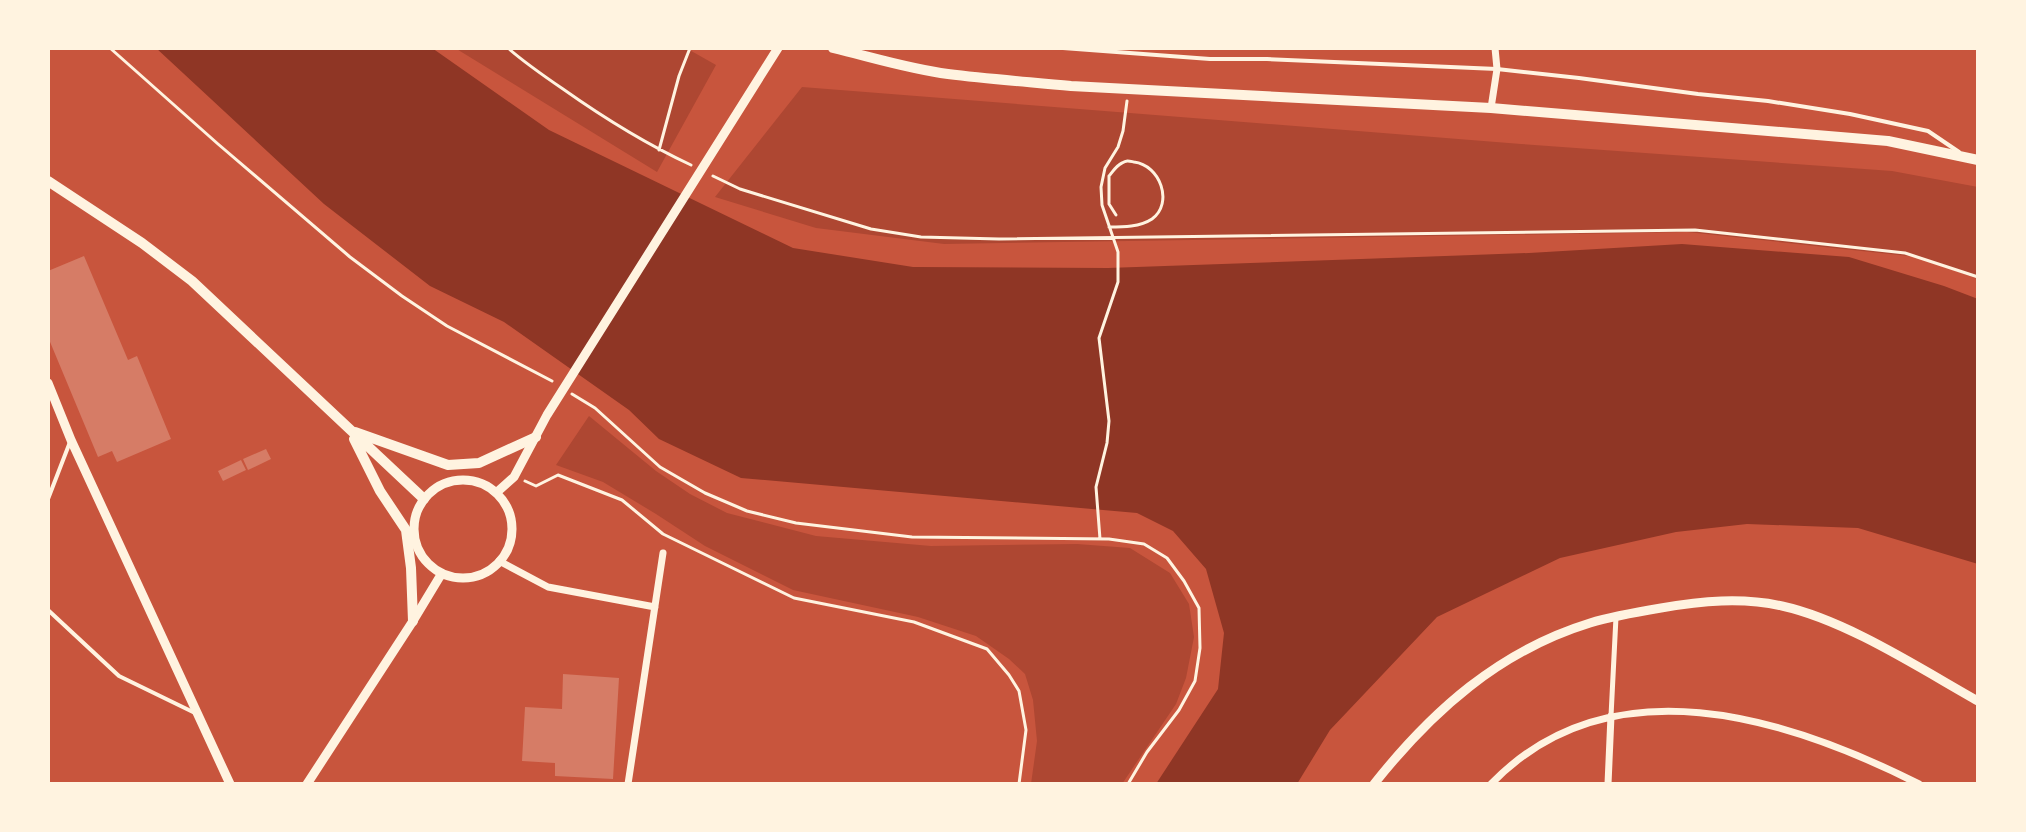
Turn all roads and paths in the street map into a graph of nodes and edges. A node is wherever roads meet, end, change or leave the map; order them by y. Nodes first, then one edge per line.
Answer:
1 (110, 48) edge
2 (508, 48) edge
3 (690, 48) edge
4 (778, 48) edge
5 (833, 48) edge
6 (1063, 48) edge
7 (1495, 48) edge
8 (1497, 69) junction
9 (1129, 89) junction
10 (1491, 108) junction
11 (659, 150) junction
12 (1973, 158) edge
13 (699, 169) dead end
14 (713, 176) dead end
15 (48, 181) edge
16 (1116, 215) dead end
17 (1109, 227) junction
18 (1978, 277) edge
19 (48, 383) edge
20 (560, 386) dead end
21 (572, 393) dead end
22 (349, 430) junction
23 (536, 437) junction
24 (71, 440) junction
25 (514, 477) junction
26 (496, 493) junction
27 (48, 499) edge
28 (424, 499) junction
29 (1100, 539) junction
30 (663, 553) dead end
31 (499, 561) junction
32 (442, 573) junction
33 (655, 607) junction
34 (48, 610) edge
35 (1616, 617) junction
36 (413, 621) junction
37 (1978, 701) edge
38 (196, 713) junction
39 (1611, 716) junction
40 (1907, 781) edge
41 (230, 784) edge
42 (307, 784) edge
43 (628, 784) edge
44 (1019, 784) edge
45 (1128, 784) edge
46 (1374, 784) edge
47 (1491, 784) edge
48 (1608, 784) edge
49 (1919, 784) edge

1 - 20 path
2 - 11 path
3 - 11 path
4 - 23 street
5 - 9 main road
6 - 8 lane
7 - 8 street
8 - 10 street
8 - 12 lane
9 - 10 main road
9 - 17 path
10 - 12 main road
11 - 13 path
14 - 18 path
15 - 22 main road
16 - 17 path
17 - 29 path
19 - 24 street
21 - 29 path
22 - 23 main road
22 - 28 main road
22 - 36 main road
23 - 25 street
24 - 27 lane
24 - 38 street
25 - 26 street
25 - 44 path
26 - 28 street
26 - 31 street
28 - 32 street
29 - 45 path
30 - 33 street
31 - 32 street
31 - 33 street
32 - 36 street
33 - 43 street
34 - 38 lane
35 - 37 street
35 - 39 street
35 - 46 street
36 - 42 street
38 - 41 street
39 - 40 street
39 - 47 street
39 - 48 street
40 - 49 street

